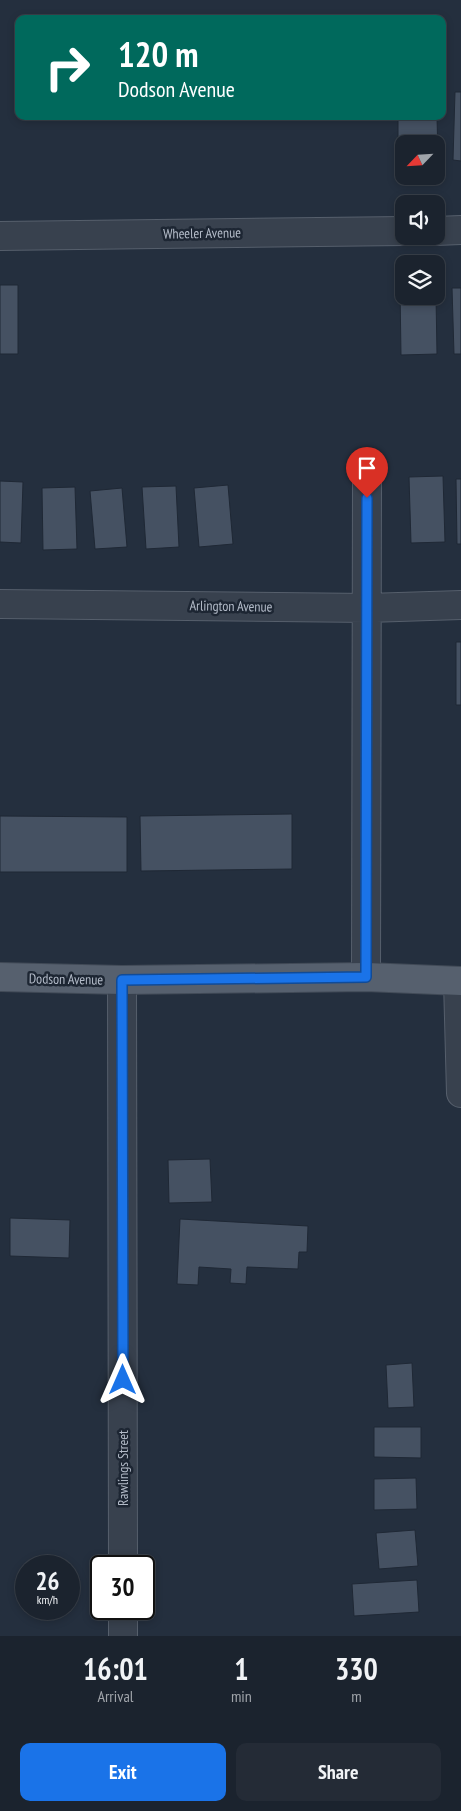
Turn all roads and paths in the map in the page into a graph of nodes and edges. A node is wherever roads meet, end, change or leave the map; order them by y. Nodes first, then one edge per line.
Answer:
1 (461, 230) edge
2 (395, 231) edge
3 (445, 231) edge
4 (0, 236) edge
5 (367, 480) dead end
6 (0, 604) edge
7 (461, 606) edge
8 (368, 608) junction
9 (366, 977) junction
10 (0, 978) edge
11 (122, 980) junction
12 (460, 981) edge
13 (461, 1094) edge
14 (123, 1555) edge
15 (123, 1620) edge
16 (123, 1636) edge

1 - 3 street
2 - 4 street, Wheeler Avenue
5 - 8 street
6 - 8 street, Arlington Avenue
7 - 8 street, Arlington Avenue
8 - 9 street
9 - 11 main road, Dodson Avenue
9 - 12 main road, Dodson Avenue
10 - 11 main road, Dodson Avenue
11 - 14 street, Rawlings Street
12 - 13 street
15 - 16 street

